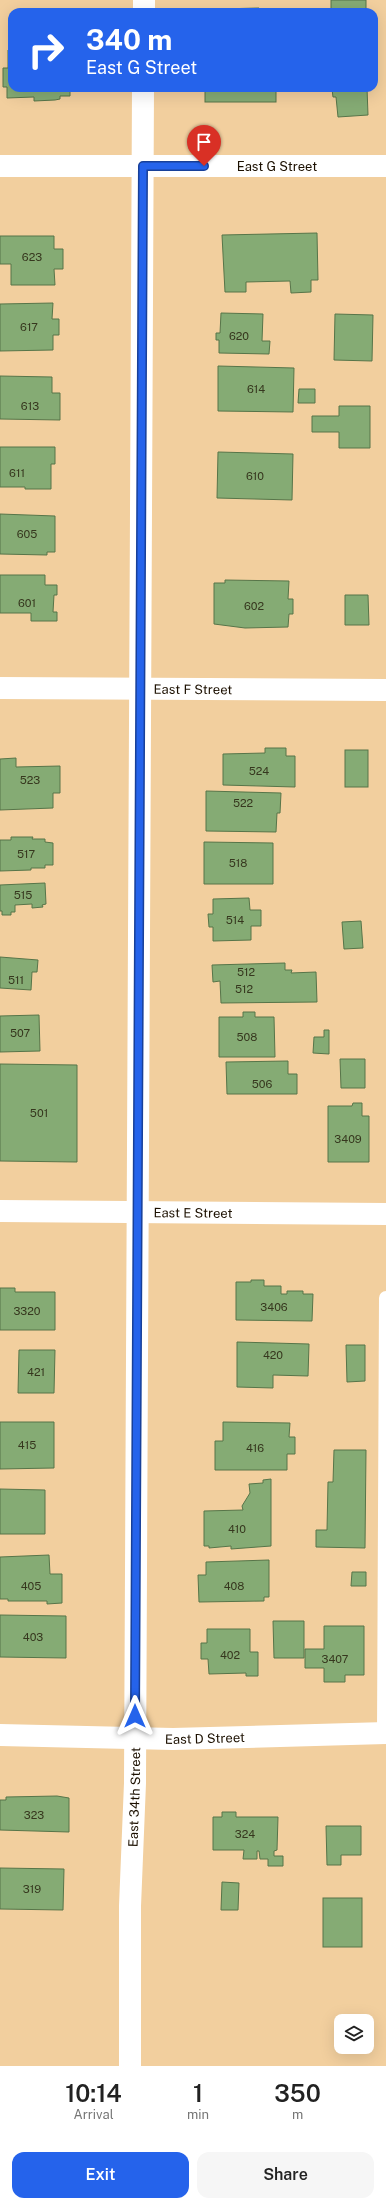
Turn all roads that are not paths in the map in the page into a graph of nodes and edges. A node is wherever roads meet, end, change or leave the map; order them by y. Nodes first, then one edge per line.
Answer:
1 (143, 92) edge
2 (0, 166) edge
3 (143, 166) junction
4 (386, 166) edge
5 (0, 688) edge
6 (140, 690) junction
7 (386, 690) edge
8 (0, 1211) edge
9 (137, 1212) junction
10 (386, 1214) edge
11 (386, 1298) edge
12 (385, 1733) edge
13 (0, 1735) edge
14 (135, 1738) junction
15 (130, 2066) edge

1 - 3 street, East 34th Street
2 - 3 street, East G Street
3 - 4 street, East G Street
3 - 6 street, East 34th Street
5 - 6 street, East F Street
6 - 7 street, East F Street
6 - 9 street, East 34th Street
8 - 9 street, East E Street
9 - 10 street, East E Street
9 - 14 street, East 34th Street
11 - 12 lane
12 - 14 street, East D Street
13 - 14 street, East D Street
14 - 15 street, East 34th Street

